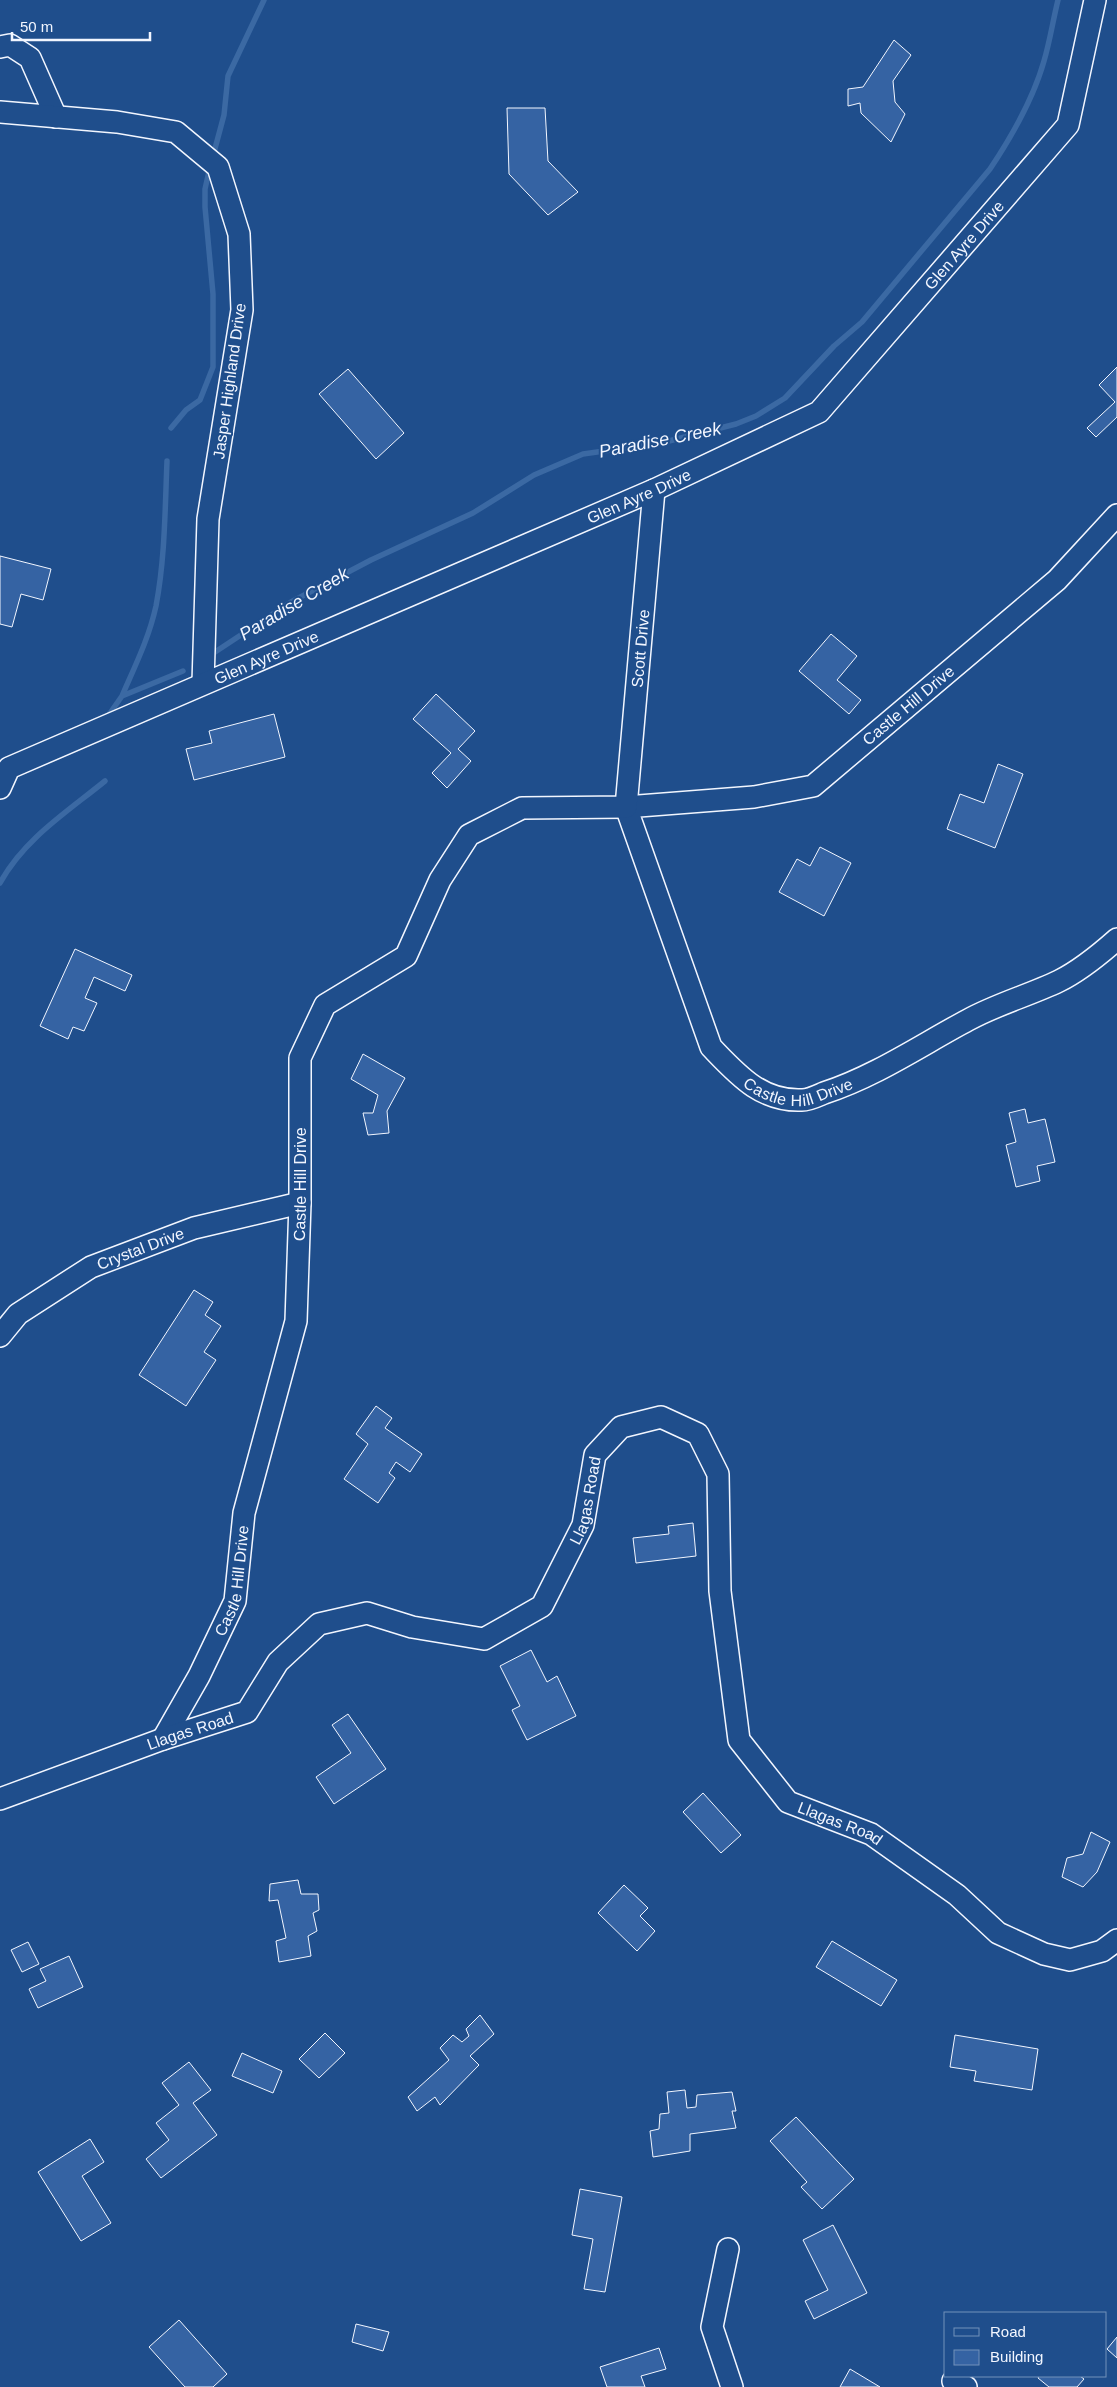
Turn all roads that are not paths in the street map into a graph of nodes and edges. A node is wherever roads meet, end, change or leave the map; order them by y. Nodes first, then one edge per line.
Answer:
1 (1095, 0) edge
2 (0, 47) edge
3 (0, 112) edge
4 (56, 117) junction
5 (654, 490) junction
6 (1117, 515) edge
7 (203, 683) junction
8 (0, 788) edge
9 (626, 807) junction
10 (1117, 939) edge
11 (300, 1203) junction
12 (0, 1336) edge
13 (163, 1740) junction
14 (0, 1799) edge
15 (1117, 1940) edge
16 (728, 2249) dead end
17 (732, 2387) edge

1 - 5 street, Glen Ayre Drive
2 - 4 street
3 - 4 street, Jasper Highland Drive
4 - 7 street, Jasper Highland Drive
5 - 7 street, Glen Ayre Drive
5 - 9 street, Scott Drive
6 - 9 street, Castle Hill Drive
7 - 8 street, Glen Ayre Drive
9 - 10 street, Castle Hill Drive
9 - 11 street, Castle Hill Drive
11 - 12 street, Crystal Drive
11 - 13 street, Castle Hill Drive
13 - 14 street, Llagas Road
13 - 15 street, Llagas Road
16 - 17 street

